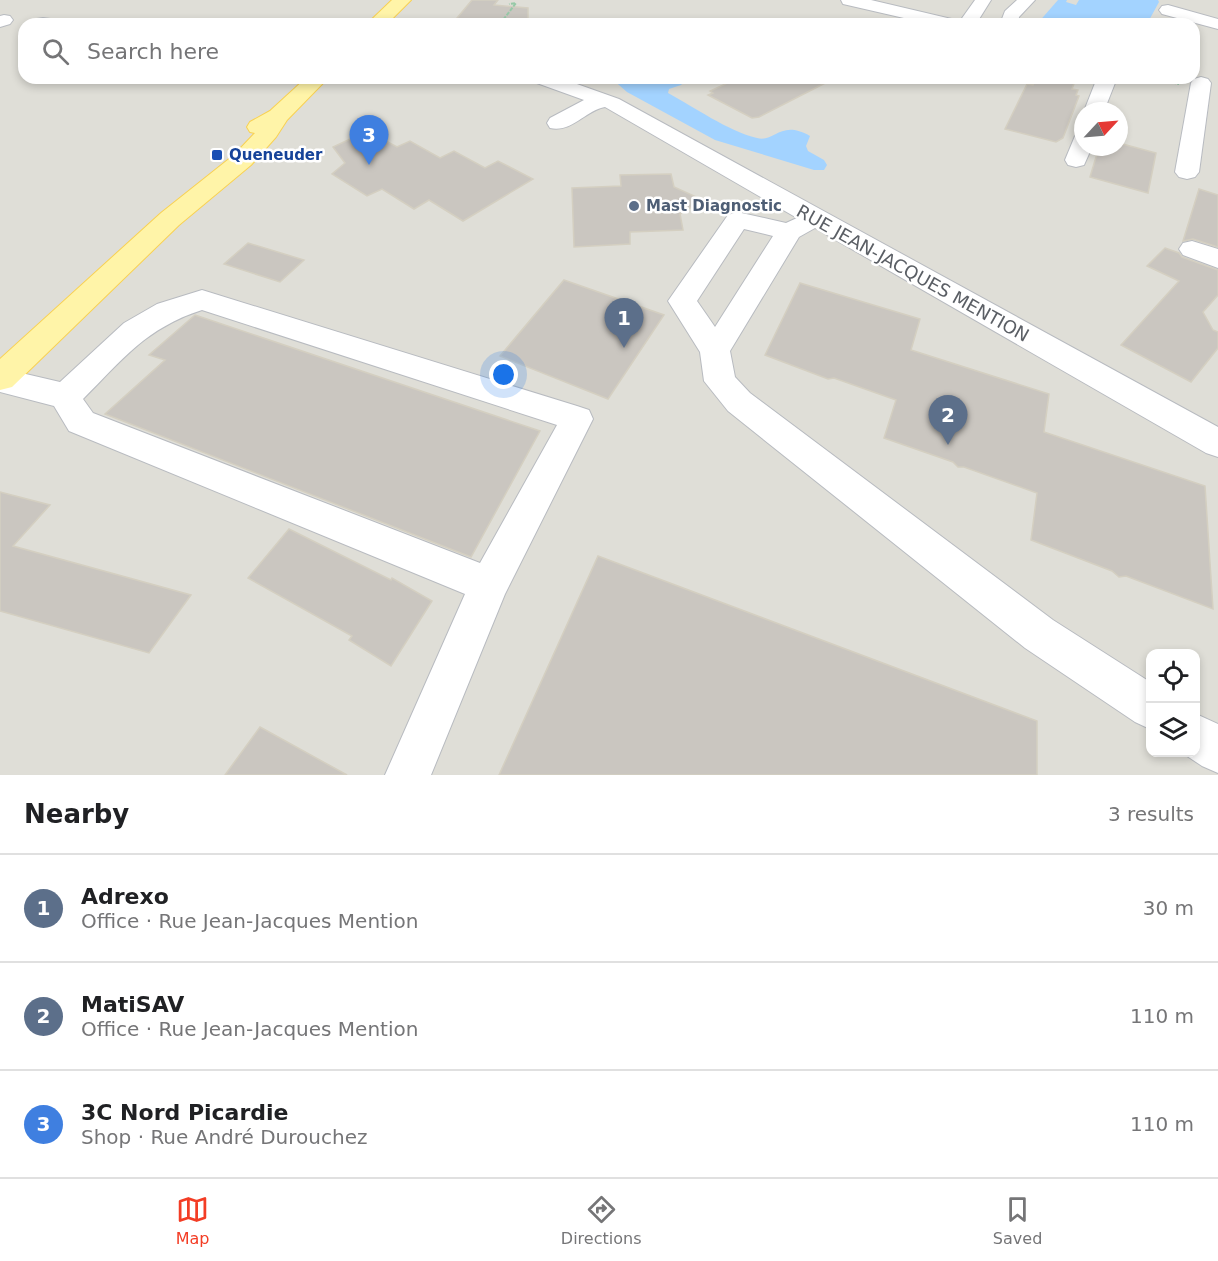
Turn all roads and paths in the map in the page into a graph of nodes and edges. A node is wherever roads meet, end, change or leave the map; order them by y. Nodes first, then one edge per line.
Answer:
1 (402, 0) edge
2 (849, 0) edge
3 (983, 0) edge
4 (1028, 0) edge
5 (509, 4) dead end
6 (1168, 10) dead end
7 (382, 18) edge
8 (505, 18) edge
9 (927, 18) edge
10 (971, 18) edge
11 (1010, 18) edge
12 (1197, 18) edge
13 (1200, 19) edge
14 (1218, 24) edge
15 (312, 84) edge
16 (558, 84) edge
17 (1105, 84) edge
18 (1210, 85) edge
19 (601, 99) junction
20 (1098, 102) edge
21 (558, 123) dead end
22 (1187, 172) dead end
23 (815, 218) junction
24 (789, 232) junction
25 (1192, 249) dead end
26 (1218, 259) edge
27 (715, 351) junction
28 (0, 379) edge
29 (65, 397) junction
30 (1218, 443) edge
31 (489, 585) junction
32 (1146, 704) edge
33 (1200, 739) edge
34 (1218, 750) edge
35 (408, 775) edge

1 - 7 main road
2 - 9 street
3 - 10 street
4 - 11 street
5 - 8 path
6 - 12 street
13 - 14 street
15 - 28 main road
16 - 19 street, RUE JEAN-JACQUES MENTION
17 - 20 street
18 - 22 street
19 - 21 street
19 - 23 street, RUE JEAN-JACQUES MENTION
23 - 24 street
23 - 30 street, RUE JEAN-JACQUES MENTION
24 - 27 street
24 - 27 street
25 - 26 street
27 - 32 street
28 - 29 street
29 - 31 street
29 - 31 street
31 - 35 street
33 - 34 street

